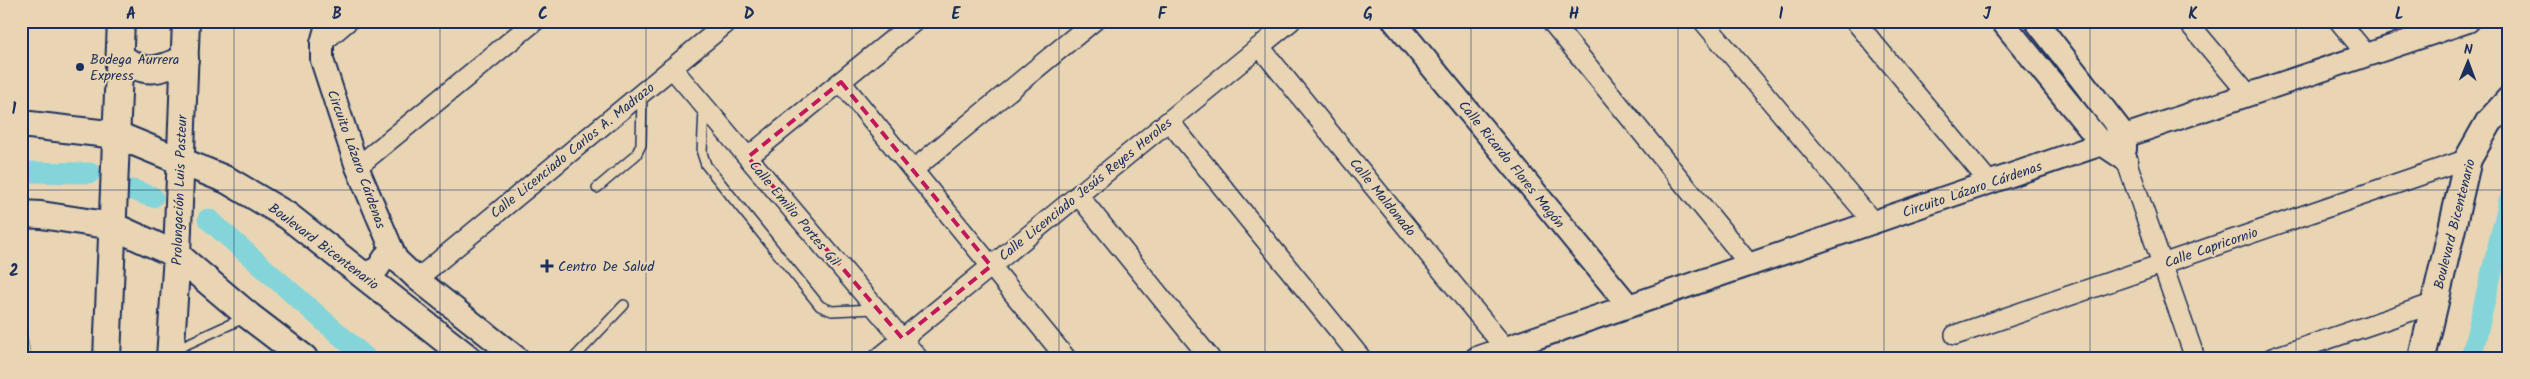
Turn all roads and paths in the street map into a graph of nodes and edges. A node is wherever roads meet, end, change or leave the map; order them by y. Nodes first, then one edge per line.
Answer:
1 (121, 21) edge
2 (186, 21) edge
3 (328, 21) edge
4 (348, 21) edge
5 (535, 21) edge
6 (729, 21) edge
7 (915, 21) edge
8 (1094, 21) edge
9 (1291, 21) edge
10 (1394, 21) edge
11 (1550, 21) edge
12 (1703, 21) edge
13 (1854, 21) edge
14 (2002, 21) edge
15 (2036, 21) edge
16 (2187, 21) edge
17 (2339, 21) edge
18 (2468, 21) edge
19 (322, 43) junction
20 (1260, 46) junction
21 (2367, 55) junction
22 (120, 56) junction
23 (184, 60) junction
24 (672, 68) junction
25 (840, 82) junction
26 (642, 93) junction
27 (2249, 96) junction
28 (2509, 100) edge
29 (704, 106) junction
30 (1170, 120) junction
31 (21, 124) edge
32 (117, 135) junction
33 (2125, 136) junction
34 (2102, 144) junction
35 (748, 157) junction
36 (2468, 159) junction
37 (2126, 160) junction
38 (181, 161) junction
39 (357, 167) junction
40 (913, 170) junction
41 (1990, 183) junction
42 (597, 188) dead end
43 (1078, 195) junction
44 (21, 214) edge
45 (1874, 223) junction
46 (113, 226) junction
47 (391, 248) junction
48 (177, 255) junction
49 (2161, 264) junction
50 (1750, 265) junction
51 (991, 266) junction
52 (363, 275) junction
53 (417, 279) junction
54 (391, 297) junction
55 (2435, 303) junction
56 (624, 305) dead end
57 (1629, 306) junction
58 (877, 309) junction
59 (249, 316) junction
60 (475, 325) junction
61 (1955, 335) dead end
62 (902, 338) junction
63 (1505, 348) junction
64 (170, 355) edge
65 (107, 358) edge
66 (304, 358) edge
67 (468, 358) edge
68 (517, 358) edge
69 (574, 358) edge
70 (879, 358) edge
71 (918, 358) edge
72 (1066, 358) edge
73 (1210, 358) edge
74 (1362, 358) edge
75 (1477, 358) edge
76 (2195, 358) edge
77 (2272, 358) edge
78 (2422, 358) edge

1 - 22 main road
2 - 23 main road, Prolongación Luis Pasteur
3 - 19 street, Circuito Lázaro Cárdenas
4 - 19 street
5 - 39 street
6 - 24 street, Calle Licenciado Carlos A. Madrazo
7 - 25 street
8 - 40 street
9 - 20 street, Calle Licenciado Jesús Reyes Heroles
10 - 57 street, Calle Ricardo Flores Magón
11 - 50 street
12 - 45 street
13 - 41 street
14 - 34 street
15 - 33 street
16 - 27 street
17 - 21 street
18 - 21 street, Circuito Lázaro Cárdenas
19 - 39 street, Circuito Lázaro Cárdenas
20 - 30 street, Calle Licenciado Jesús Reyes Heroles
20 - 63 street, Calle Maldonado
21 - 27 street, Circuito Lázaro Cárdenas
22 - 23 main road
22 - 32 main road
23 - 38 main road, Prolongación Luis Pasteur
24 - 26 street, Calle Licenciado Carlos A. Madrazo
24 - 29 street, Calle Emilio Portes Gil
25 - 35 street
25 - 40 street
26 - 42 lane
26 - 53 street, Calle Licenciado Carlos A. Madrazo
27 - 33 street, Circuito Lázaro Cárdenas
28 - 36 main road, Boulevard Bicentenario
29 - 35 street, Calle Emilio Portes Gil
29 - 58 lane
30 - 43 street, Calle Licenciado Jesús Reyes Heroles
30 - 74 street
31 - 32 main road, Boulevard Bicentenario
32 - 38 main road, Boulevard Bicentenario
32 - 46 main road
33 - 34 street, Circuito Lázaro Cárdenas
33 - 37 street
34 - 37 street
34 - 41 street, Circuito Lázaro Cárdenas
35 - 58 street, Calle Emilio Portes Gil
36 - 49 street, Calle Capricornio
36 - 55 main road, Boulevard Bicentenario
37 - 49 street
38 - 48 main road, Prolongación Luis Pasteur
38 - 52 main road, Boulevard Bicentenario
39 - 47 street, Circuito Lázaro Cárdenas
40 - 51 street
41 - 45 street, Circuito Lázaro Cárdenas
43 - 51 street, Calle Licenciado Jesús Reyes Heroles
43 - 73 street
44 - 46 main road
45 - 50 street, Circuito Lázaro Cárdenas
46 - 48 main road
46 - 65 main road
47 - 52 street
47 - 53 street, Circuito Lázaro Cárdenas
48 - 59 main road
48 - 64 main road, Prolongación Luis Pasteur
49 - 61 street, Calle Capricornio
49 - 76 street
50 - 57 street, Circuito Lázaro Cárdenas
51 - 62 street, Calle Licenciado Jesús Reyes Heroles
51 - 72 street
52 - 54 main road, Boulevard Bicentenario
53 - 60 street, Circuito Lázaro Cárdenas
54 - 60 street
54 - 67 main road, Boulevard Bicentenario
55 - 77 street
55 - 78 main road, Boulevard Bicentenario
56 - 69 lane
57 - 63 street, Circuito Lázaro Cárdenas
58 - 62 street, Calle Emilio Portes Gil
59 - 64 lane
59 - 66 main road
60 - 68 street, Circuito Lázaro Cárdenas
62 - 70 street, Calle Licenciado Jesús Reyes Heroles
62 - 71 street, Calle Emilio Portes Gil
63 - 75 street, Circuito Lázaro Cárdenas

